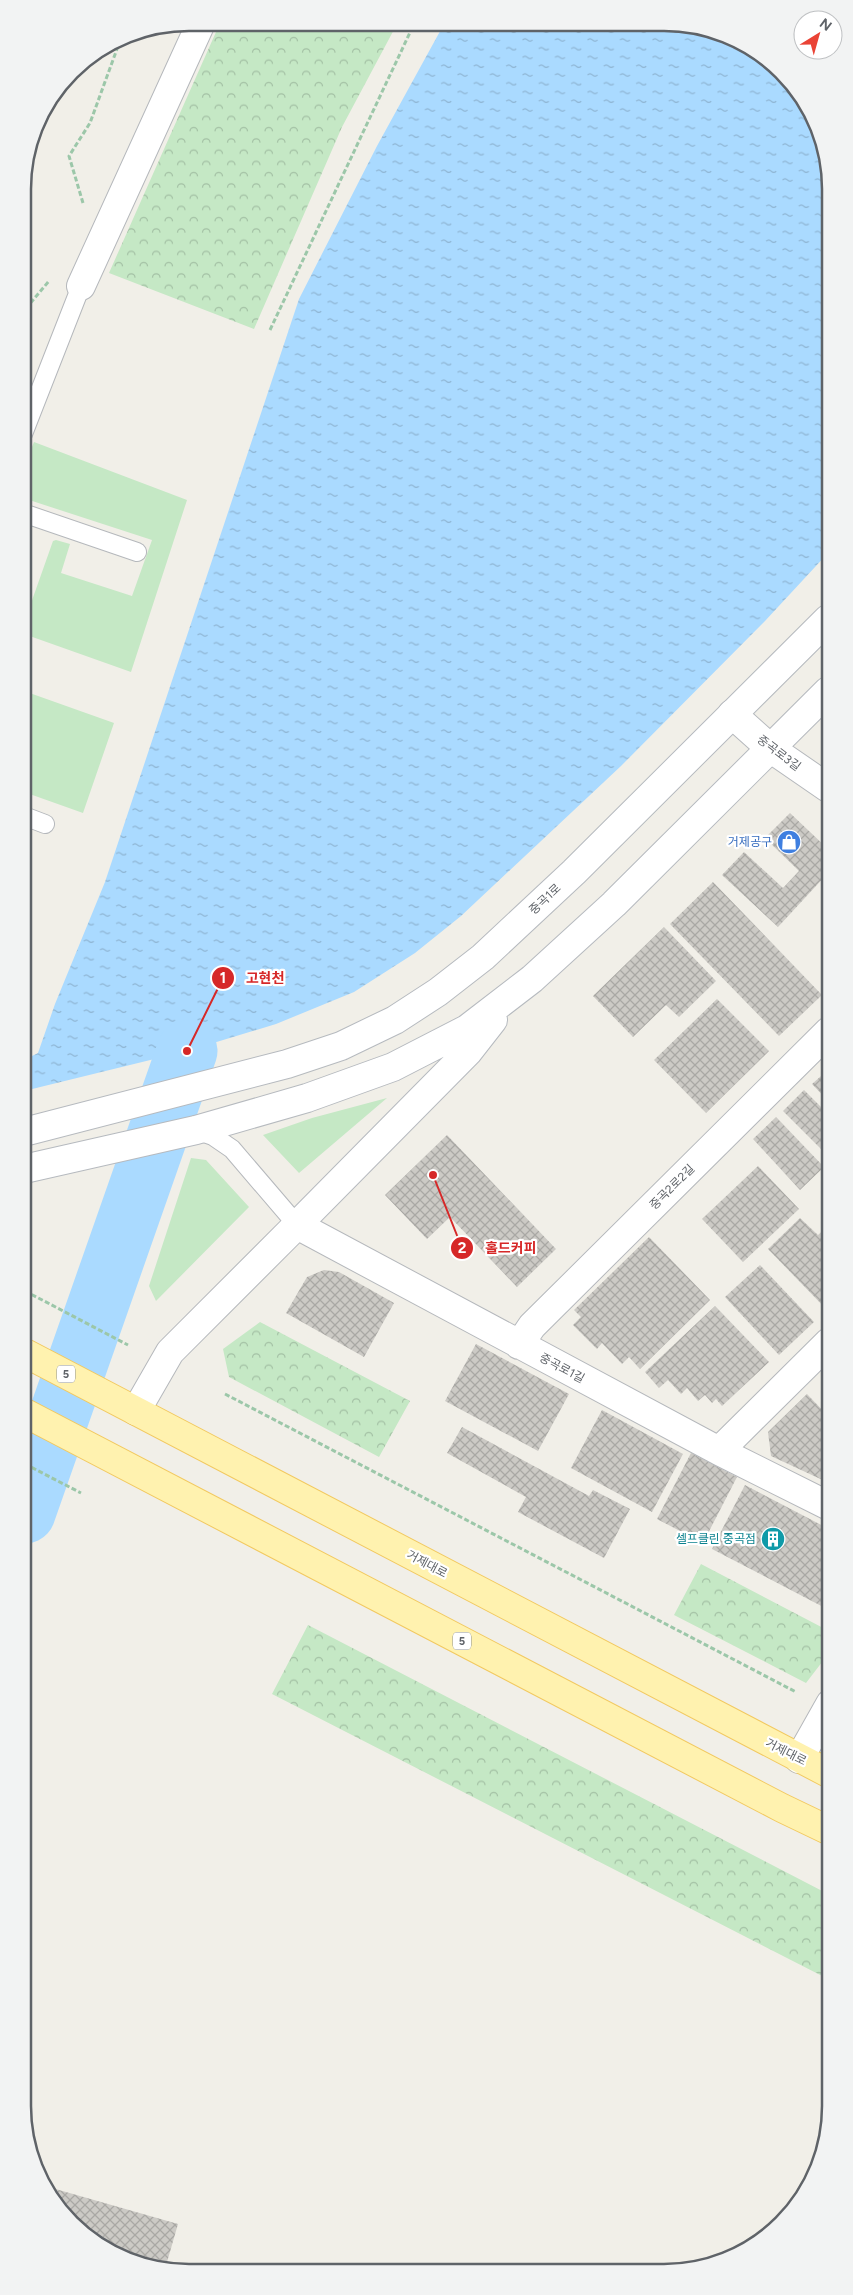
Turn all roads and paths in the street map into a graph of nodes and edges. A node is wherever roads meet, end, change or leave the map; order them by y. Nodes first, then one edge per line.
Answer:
1 (197, 32) edge
2 (410, 32) edge
3 (117, 49) edge
4 (84, 205) dead end
5 (50, 280) dead end
6 (81, 286) joint
7 (32, 301) edge
8 (270, 330) dead end
9 (32, 411) edge
10 (32, 516) edge
11 (137, 552) dead end
12 (822, 625) edge
13 (822, 697) edge
14 (732, 714) junction
15 (770, 748) junction
16 (822, 784) edge
17 (32, 819) edge
18 (46, 824) dead end
19 (517, 990) junction
20 (822, 1037) edge
21 (32, 1130) edge
22 (196, 1130) junction
23 (31, 1167) edge
24 (297, 1225) junction
25 (31, 1295) edge
26 (128, 1345) dead end
27 (519, 1345) junction
28 (821, 1350) edge
29 (31, 1356) edge
30 (225, 1394) dead end
31 (136, 1411) junction
32 (31, 1416) edge
33 (719, 1451) junction
34 (31, 1467) edge
35 (81, 1493) dead end
36 (821, 1502) edge
37 (796, 1692) dead end
38 (821, 1720) edge
39 (799, 1759) junction
40 (821, 1770) edge
41 (821, 1827) edge

1 - 6 street
2 - 8 path
3 - 4 path
5 - 7 path
6 - 9 lane
10 - 11 lane
12 - 14 street, 중곡1로
13 - 15 street
14 - 15 street, 중곡로3길
14 - 21 street, 중곡1로
15 - 16 street, 중곡로3길
15 - 19 street
17 - 18 lane
19 - 22 street
19 - 24 street
20 - 27 street, 중곡2로2길
22 - 23 street
22 - 24 lane
24 - 27 street, 중곡로1길
24 - 31 street
25 - 26 path
27 - 33 street, 중곡로1길
28 - 33 street
29 - 31 main road, 거제대로 / 5
30 - 37 path
31 - 39 main road, 거제대로 / 5
32 - 41 main road, 5
33 - 36 street, 중곡로1길
34 - 35 path
38 - 39 street
39 - 40 main road, 거제대로 / 5

